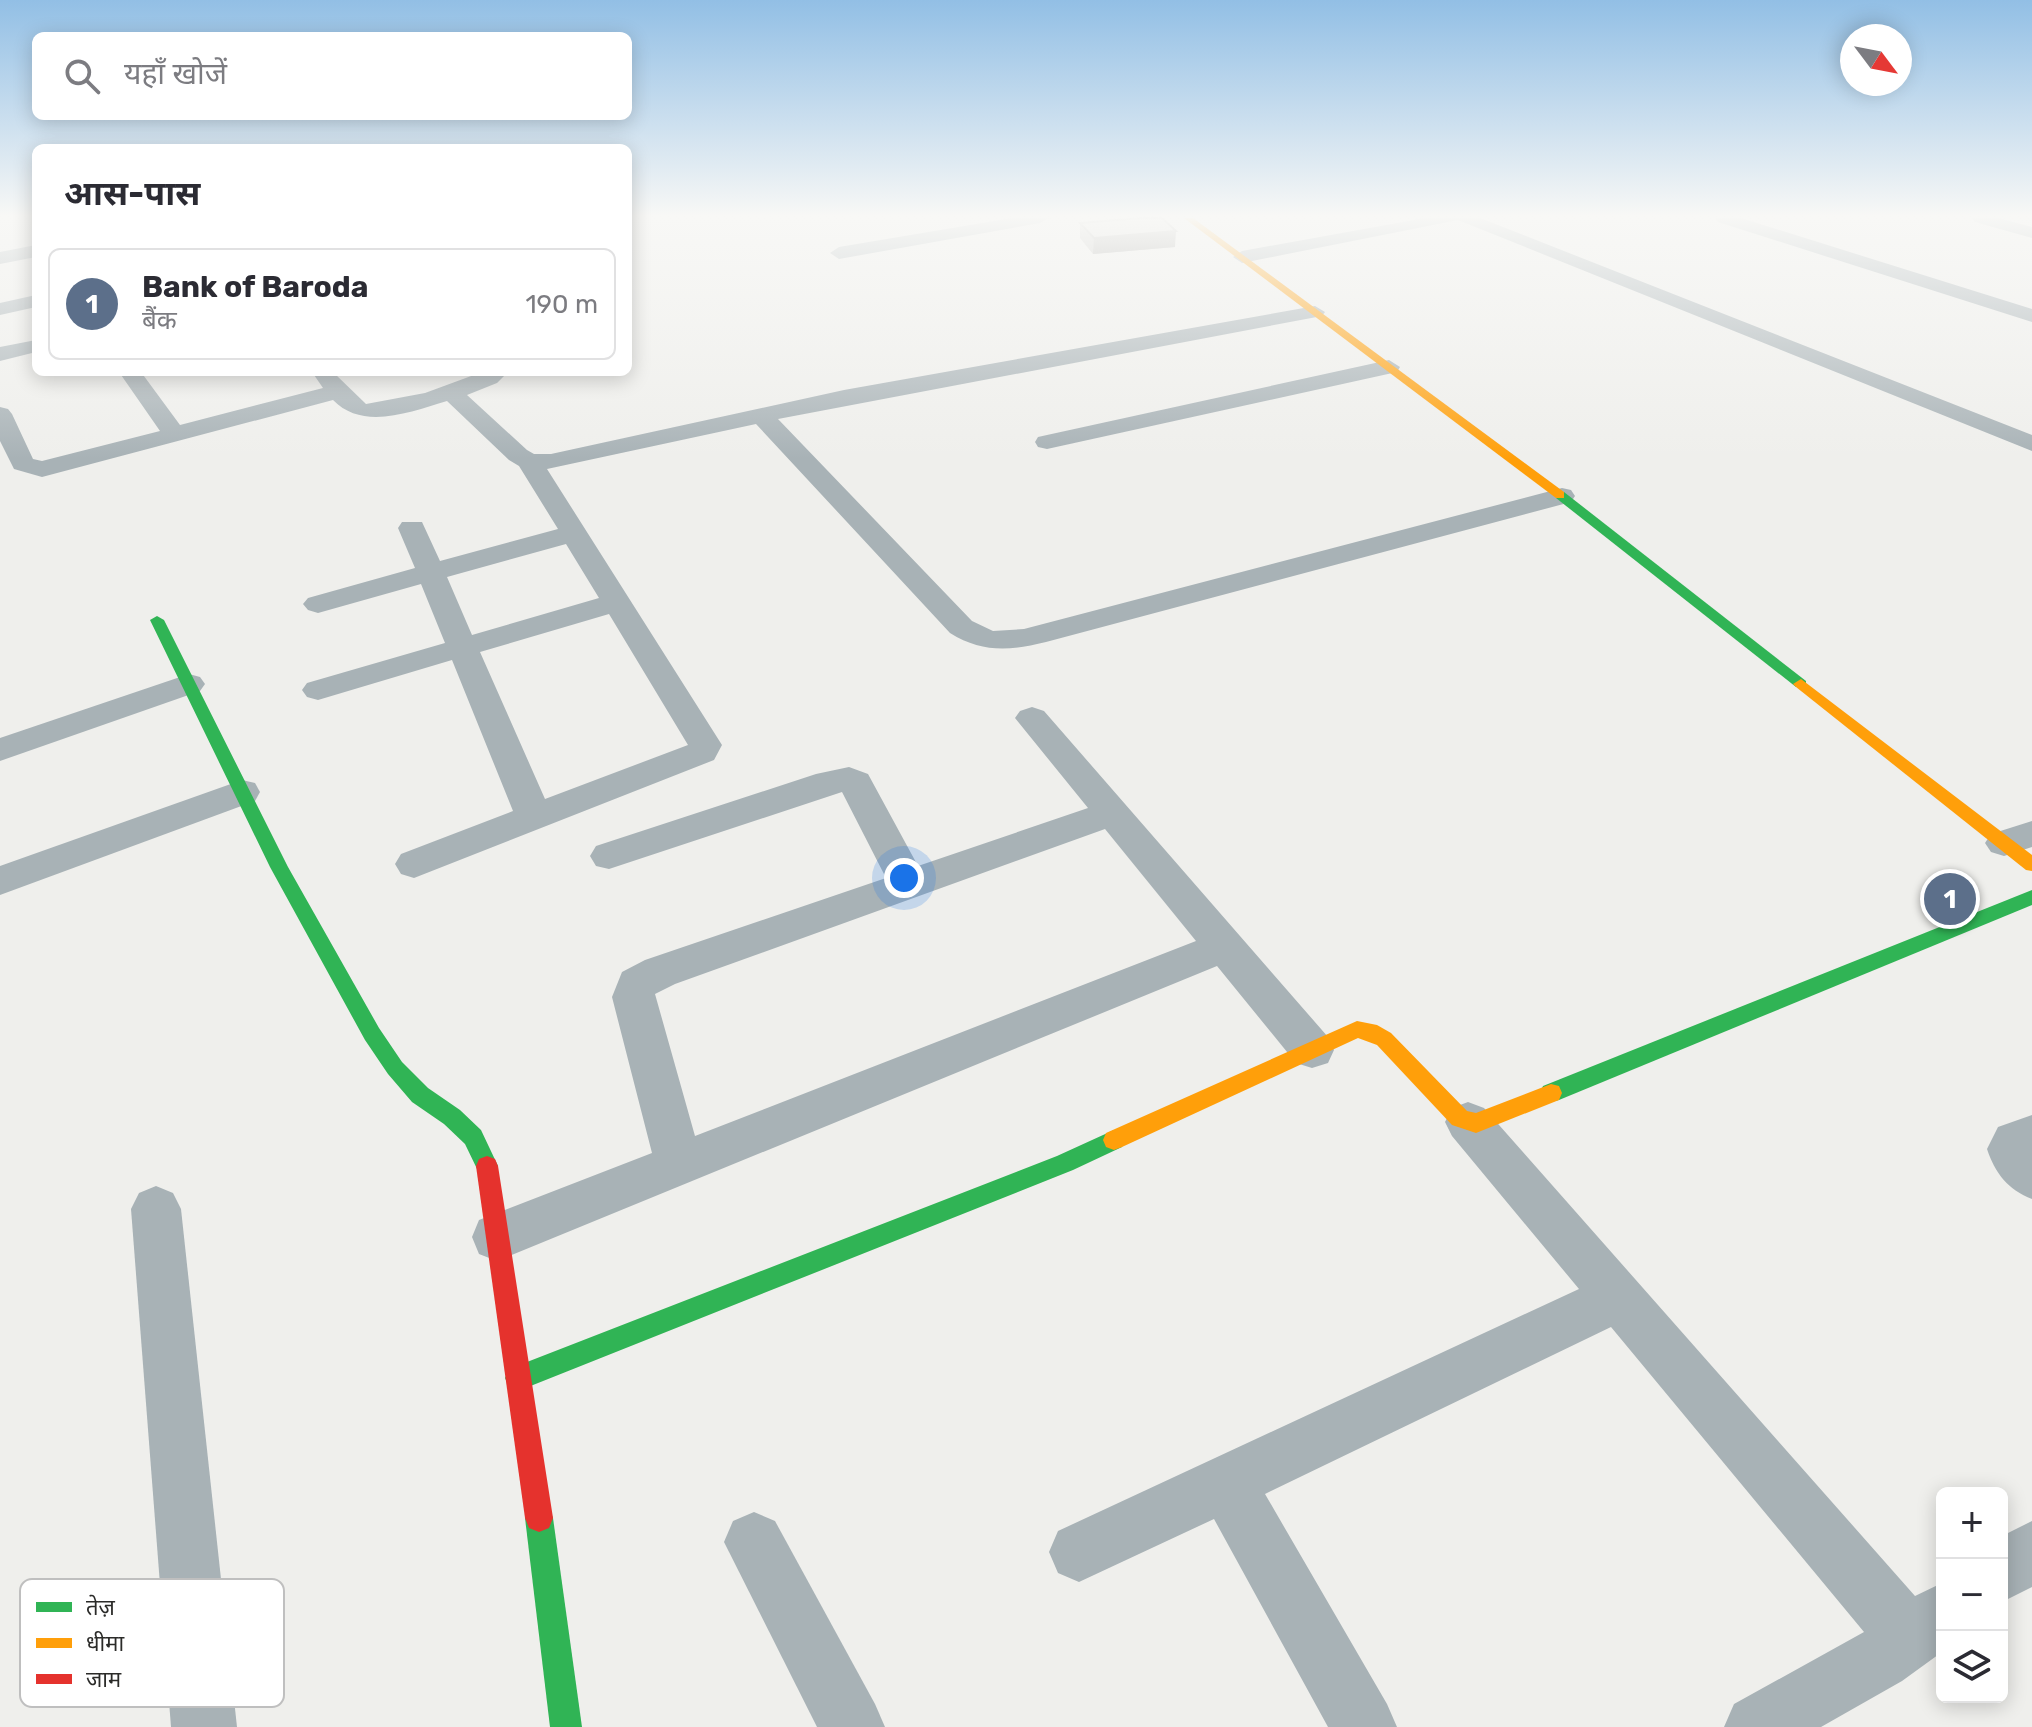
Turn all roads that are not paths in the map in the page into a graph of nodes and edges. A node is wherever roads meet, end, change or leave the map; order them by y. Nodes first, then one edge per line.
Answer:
1 (1297, 299) edge
2 (1668, 299) edge
3 (1977, 299) edge
4 (32, 302) edge
5 (0, 309) edge
6 (1315, 312) junction
7 (2032, 316) edge
8 (32, 347) edge
9 (0, 354) edge
10 (1389, 367) junction
11 (133, 376) edge
12 (325, 376) edge
13 (491, 376) edge
14 (339, 391) junction
15 (449, 391) junction
16 (0, 414) edge
17 (762, 416) junction
18 (175, 435) junction
19 (1047, 442) dead end
20 (2032, 444) edge
21 (529, 461) junction
22 (1562, 496) junction
23 (412, 528) dead end
24 (574, 533) junction
25 (430, 573) junction
26 (617, 602) junction
27 (318, 604) dead end
28 (157, 620) dead end
29 (461, 646) junction
30 (189, 684) junction
31 (318, 690) dead end
32 (1032, 718) dead end
33 (0, 750) edge
34 (242, 792) junction
35 (1112, 813) junction
36 (534, 817) junction
37 (2023, 847) edge
38 (609, 856) dead end
39 (414, 864) dead end
40 (0, 881) edge
41 (909, 885) junction
42 (2032, 897) edge
43 (1223, 947) junction
44 (1312, 1050) junction
45 (1468, 1122) junction
46 (2032, 1136) edge
47 (679, 1165) junction
48 (2032, 1177) edge
49 (156, 1209) dead end
50 (497, 1237) junction
51 (1618, 1297) junction
52 (518, 1378) junction
53 (1226, 1483) junction
54 (754, 1542) dead end
55 (2032, 1551) edge
56 (1079, 1552) dead end
57 (2008, 1568) edge
58 (190, 1579) edge
59 (1926, 1626) edge
60 (202, 1707) edge
61 (204, 1727) edge
62 (566, 1727) edge
63 (852, 1727) edge
64 (1364, 1727) edge
65 (1757, 1727) edge

1 - 6 main road
2 - 20 street
3 - 7 street
4 - 5 street
6 - 10 main road
6 - 17 street
8 - 9 street
10 - 19 street
10 - 22 main road
11 - 18 street
12 - 14 street
13 - 15 street
14 - 15 street
14 - 18 street
15 - 21 street
16 - 18 street
17 - 21 street
17 - 22 street
21 - 24 street
22 - 37 main road
23 - 25 street
24 - 25 street
24 - 26 street
25 - 27 street
25 - 29 street
26 - 29 street
26 - 36 street
28 - 30 main road
29 - 31 street
29 - 36 street
30 - 33 street
30 - 34 main road
32 - 35 street
34 - 40 street
34 - 50 main road
35 - 41 street
35 - 43 street
36 - 39 street
38 - 41 street
41 - 47 street
42 - 45 main road
43 - 44 street
43 - 47 street
44 - 45 main road
44 - 52 main road
45 - 51 street
46 - 48 street
47 - 50 street
49 - 58 street
50 - 52 main road
51 - 53 street
51 - 59 street
52 - 62 main road
53 - 56 street
53 - 64 street
54 - 63 street
55 - 57 street
59 - 65 street
60 - 61 street

